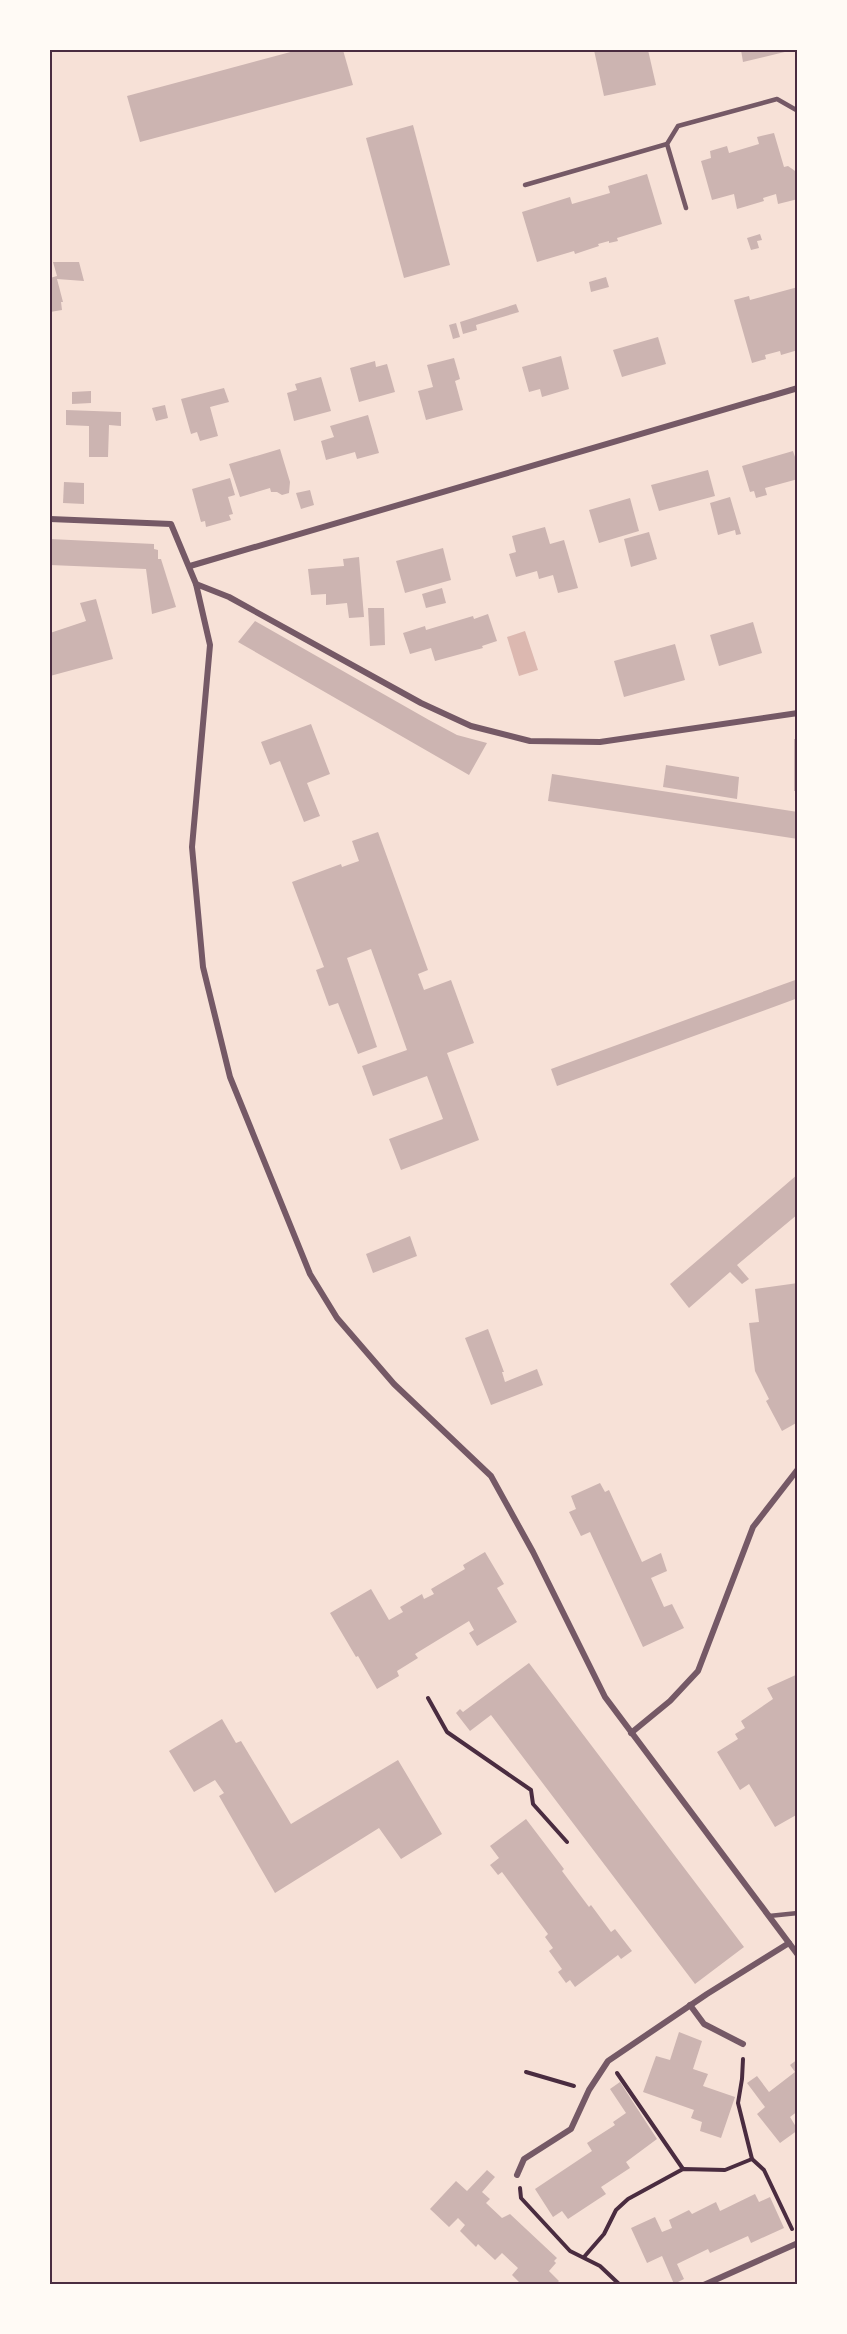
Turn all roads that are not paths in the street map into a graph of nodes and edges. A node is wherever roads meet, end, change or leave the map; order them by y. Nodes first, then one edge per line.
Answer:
1 (798, 111) edge
2 (667, 144) junction
3 (525, 185) dead end
4 (686, 208) dead end
5 (798, 388) edge
6 (50, 519) edge
7 (190, 566) junction
8 (196, 584) junction
9 (798, 713) edge
10 (798, 1469) edge
11 (632, 1733) junction
12 (798, 1913) edge
13 (769, 1916) junction
14 (789, 1943) junction
15 (798, 1955) edge
16 (690, 2005) junction
17 (743, 2044) road end
18 (517, 2175) road end
19 (798, 2243) edge
20 (706, 2284) edge

1 - 2 lane
2 - 3 lane
2 - 4 lane
5 - 7 street
6 - 7 street
7 - 8 street
8 - 9 street
8 - 11 street
10 - 11 street
11 - 13 street
12 - 13 lane
13 - 14 street
14 - 15 street
14 - 16 street
16 - 17 street
16 - 18 street
19 - 20 street

